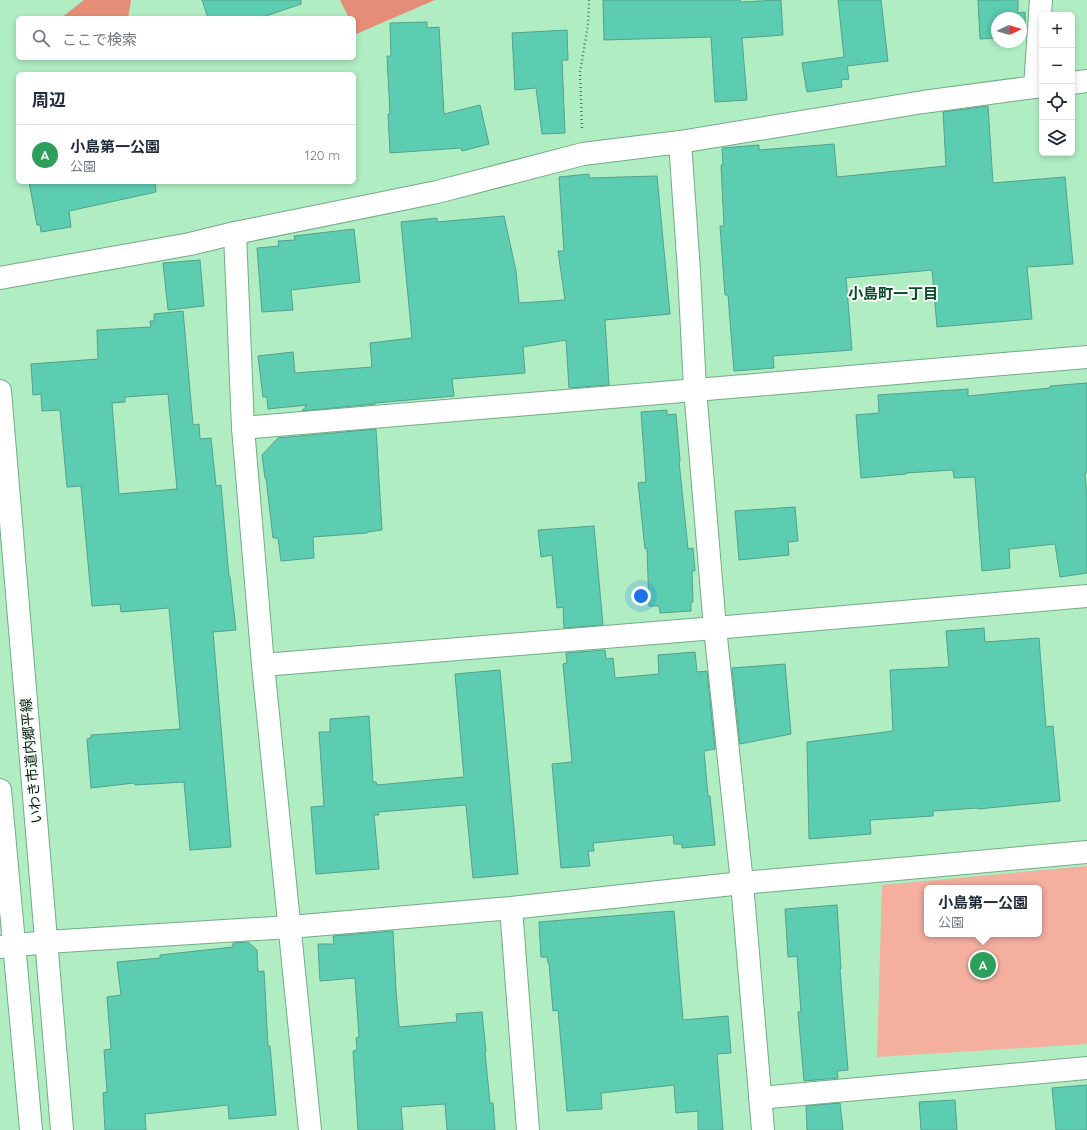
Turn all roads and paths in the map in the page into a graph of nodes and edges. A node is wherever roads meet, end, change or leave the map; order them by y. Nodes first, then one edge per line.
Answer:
1 (589, 0) edge
2 (1041, 0) edge
3 (1087, 81) edge
4 (1075, 83) edge
5 (1038, 86) edge
6 (680, 142) junction
7 (583, 154) junction
8 (235, 233) junction
9 (0, 278) edge
10 (1087, 357) edge
11 (695, 389) junction
12 (0, 391) edge
13 (242, 428) junction
14 (1087, 596) edge
15 (715, 628) junction
16 (263, 665) junction
17 (0, 790) edge
18 (1087, 852) edge
19 (742, 883) junction
20 (511, 908) junction
21 (290, 927) junction
22 (46, 942) junction
23 (7, 946) edge
24 (1087, 1068) edge
25 (760, 1098) junction
26 (31, 1130) edge
27 (62, 1130) edge
28 (310, 1130) edge
29 (528, 1130) edge
30 (762, 1130) edge

1 - 7 path
2 - 5 street
3 - 4 street
5 - 6 street
6 - 7 street
6 - 11 street
7 - 8 street
8 - 9 street
8 - 13 street
10 - 11 street
11 - 13 street
11 - 15 street
12 - 22 street, いわき市道内郷平線
13 - 16 street
14 - 15 street
15 - 16 street
15 - 19 street
16 - 21 street
17 - 23 street
18 - 19 street
19 - 20 street
19 - 25 street
20 - 21 street
20 - 29 street
21 - 22 street
21 - 28 street
22 - 23 street
22 - 27 street, いわき市道内郷平線
23 - 26 street
24 - 25 street
25 - 30 street

